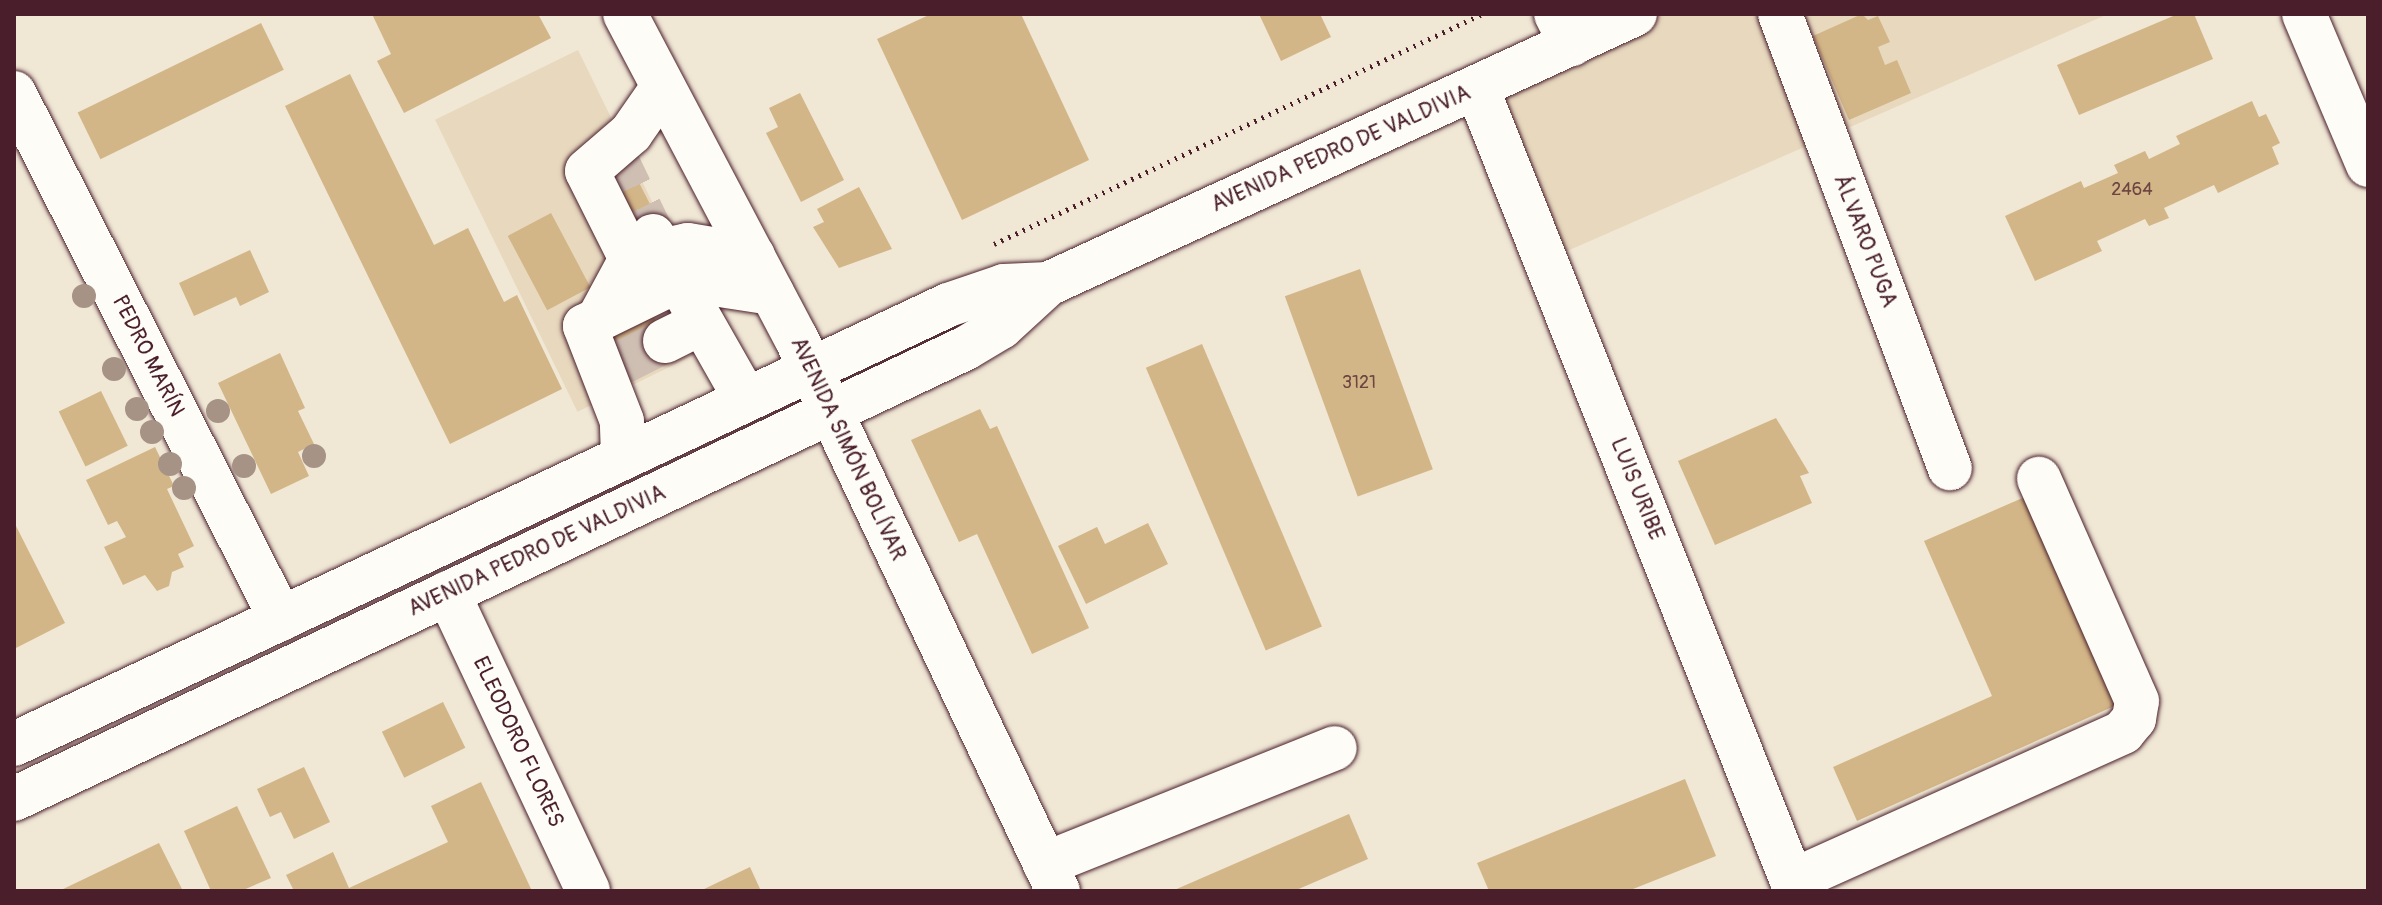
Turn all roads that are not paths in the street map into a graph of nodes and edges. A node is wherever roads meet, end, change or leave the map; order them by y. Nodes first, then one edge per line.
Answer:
1 (625, 14) edge
2 (1635, 14) edge
3 (1780, 14) edge
4 (2304, 14) edge
5 (1564, 29) edge
6 (663, 87) junction
7 (1477, 88) junction
8 (14, 93) edge
9 (2368, 165) edge
10 (656, 255) junction
11 (762, 274) junction
12 (1048, 284) junction
13 (810, 369) junction
14 (745, 398) junction
15 (830, 411) junction
16 (623, 456) junction
17 (1950, 468) dead end
18 (2039, 479) dead end
19 (448, 593) junction
20 (281, 619) junction
21 (14, 744) edge
22 (1335, 748) dead end
23 (14, 799) edge
24 (1051, 878) edge
25 (1794, 886) edge
26 (588, 891) edge

1 - 6 street, AVENIDA SIMÓN BOLÍVAR
2 - 5 street, AVENIDA PEDRO DE VALDIVIA
3 - 17 street, ÁLVARO PUGA
4 - 9 street
5 - 7 street, AVENIDA PEDRO DE VALDIVIA
6 - 10 street
6 - 11 street, AVENIDA SIMÓN BOLÍVAR
7 - 12 street, AVENIDA PEDRO DE VALDIVIA
7 - 25 street, LUIS URIBE
8 - 20 street, PEDRO MARÍN
10 - 11 street
10 - 14 street
10 - 16 street
11 - 13 street, AVENIDA SIMÓN BOLÍVAR
12 - 13 street, AVENIDA PEDRO DE VALDIVIA
12 - 15 street, AVENIDA PEDRO DE VALDIVIA
13 - 14 street, AVENIDA PEDRO DE VALDIVIA
13 - 15 street, AVENIDA SIMÓN BOLÍVAR
14 - 16 street, AVENIDA PEDRO DE VALDIVIA
15 - 19 street, AVENIDA PEDRO DE VALDIVIA
15 - 24 street, AVENIDA SIMÓN BOLÍVAR
16 - 20 street, AVENIDA PEDRO DE VALDIVIA
18 - 25 street
19 - 23 street, AVENIDA PEDRO DE VALDIVIA
19 - 26 street, ELEODORO FLORES
20 - 21 street, AVENIDA PEDRO DE VALDIVIA
22 - 24 street

